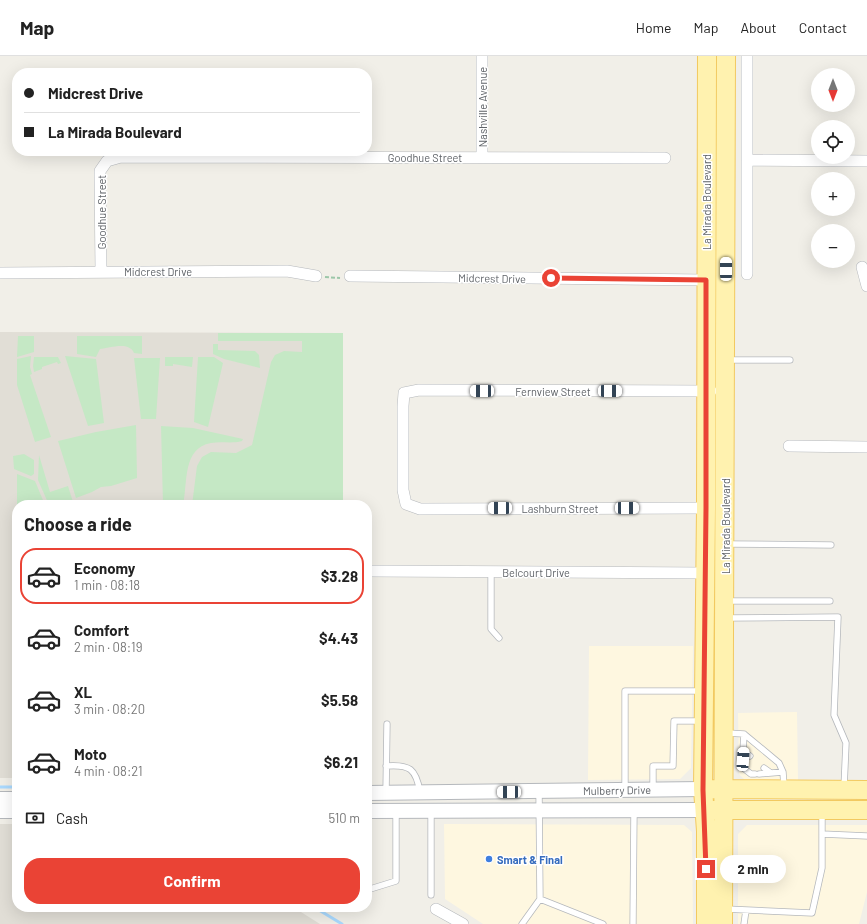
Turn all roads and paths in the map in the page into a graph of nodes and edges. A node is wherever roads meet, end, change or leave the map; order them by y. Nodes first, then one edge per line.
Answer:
1 (482, 56) edge
2 (707, 56) edge
3 (726, 56) edge
4 (747, 56) edge
5 (482, 157) junction
6 (665, 158) dead end
7 (747, 160) junction
8 (867, 161) edge
9 (862, 267) dead end
10 (101, 272) junction
11 (0, 273) edge
12 (747, 274) dead end
13 (316, 276) joint
14 (350, 276) joint
15 (706, 280) junction
16 (867, 286) edge
17 (726, 360) junction
18 (790, 360) dead end
19 (706, 391) junction
20 (726, 391) junction
21 (404, 392) joint
22 (789, 446) dead end
23 (867, 447) edge
24 (706, 508) junction
25 (725, 544) junction
26 (830, 545) dead end
27 (372, 571) edge
28 (491, 572) junction
29 (706, 573) junction
30 (830, 601) dead end
31 (725, 609) junction
32 (499, 638) dead end
33 (705, 692) junction
34 (705, 721) junction
35 (387, 724) dead end
36 (724, 733) junction
37 (744, 734) junction
38 (743, 751) junction
39 (750, 756) dead end
40 (386, 766) junction
41 (764, 768) dead end
42 (771, 772) junction
43 (784, 781) junction
44 (724, 789) junction
45 (624, 790) junction
46 (653, 790) junction
47 (703, 790) junction
48 (844, 790) junction
49 (867, 790) edge
50 (539, 791) junction
51 (386, 792) junction
52 (420, 792) junction
53 (372, 793) edge
54 (12, 798) edge
55 (0, 799) edge
56 (539, 810) junction
57 (634, 810) junction
58 (704, 810) junction
59 (724, 810) junction
60 (822, 810) junction
61 (867, 810) edge
62 (0, 811) edge
63 (12, 811) edge
64 (372, 811) edge
65 (396, 811) junction
66 (431, 811) junction
67 (822, 834) junction
68 (867, 836) edge
69 (372, 888) edge
70 (431, 895) dead end
71 (540, 899) junction
72 (436, 909) dead end
73 (746, 910) junction
74 (723, 916) edge
75 (463, 924) edge
76 (522, 924) edge
77 (604, 924) edge
78 (633, 924) edge
79 (706, 924) edge
80 (744, 924) edge

1 - 5 street, Nashville Avenue
2 - 15 main road, La Mirada Boulevard
3 - 17 main road, La Mirada Boulevard
4 - 7 street
5 - 6 street, Goodhue Street
5 - 10 street, Goodhue Street
7 - 8 street
7 - 12 street
9 - 16 street
10 - 11 street, Midcrest Drive
10 - 13 street, Midcrest Drive
13 - 14 path
14 - 15 street, Midcrest Drive
15 - 19 main road, La Mirada Boulevard
17 - 18 lane
17 - 20 main road, La Mirada Boulevard
19 - 20 street, Fernview Street
19 - 21 street, Fernview Street
19 - 24 main road, La Mirada Boulevard
20 - 25 main road, La Mirada Boulevard
21 - 24 street, Lashburn Street
22 - 23 street
24 - 29 main road, La Mirada Boulevard
25 - 26 lane
25 - 31 main road, La Mirada Boulevard
27 - 28 street, Belcourt Drive
28 - 29 street, Belcourt Drive
28 - 32 lane
29 - 33 main road, La Mirada Boulevard
30 - 31 lane
31 - 36 main road, La Mirada Boulevard
31 - 48 lane
33 - 34 main road, La Mirada Boulevard
33 - 45 lane
34 - 46 lane
34 - 47 main road, La Mirada Boulevard
35 - 40 lane
36 - 37 lane
36 - 44 main road, La Mirada Boulevard
37 - 38 lane
37 - 43 lane
38 - 39 lane
38 - 42 lane
40 - 51 lane
40 - 52 lane
41 - 42 lane
42 - 43 lane
43 - 44 main road, Mulberry Drive
43 - 48 main road, Mulberry Drive
44 - 47 main road, Mulberry Drive
44 - 59 main road, La Mirada Boulevard
45 - 46 street, Mulberry Drive
45 - 50 street, Mulberry Drive
46 - 47 street, Mulberry Drive
47 - 58 main road, La Mirada Boulevard
48 - 49 main road, Mulberry Drive
50 - 52 street, Mulberry Drive
50 - 56 lane
51 - 52 street, Mulberry Drive
51 - 53 street, Mulberry Drive
54 - 55 street
56 - 57 street, Mulberry Drive
56 - 66 street, Mulberry Drive
56 - 71 lane
57 - 58 street, Mulberry Drive
57 - 78 lane
58 - 59 main road, Mulberry Drive
58 - 79 main road, La Mirada Boulevard
59 - 60 main road, Mulberry Drive
59 - 74 main road, La Mirada Boulevard
60 - 61 main road, Mulberry Drive
60 - 67 lane
62 - 63 street
64 - 65 street, Mulberry Drive
65 - 66 street, Mulberry Drive
65 - 69 lane
66 - 70 lane
67 - 68 lane
67 - 73 lane
71 - 76 lane
71 - 77 lane
72 - 75 street
73 - 74 lane
73 - 80 lane

